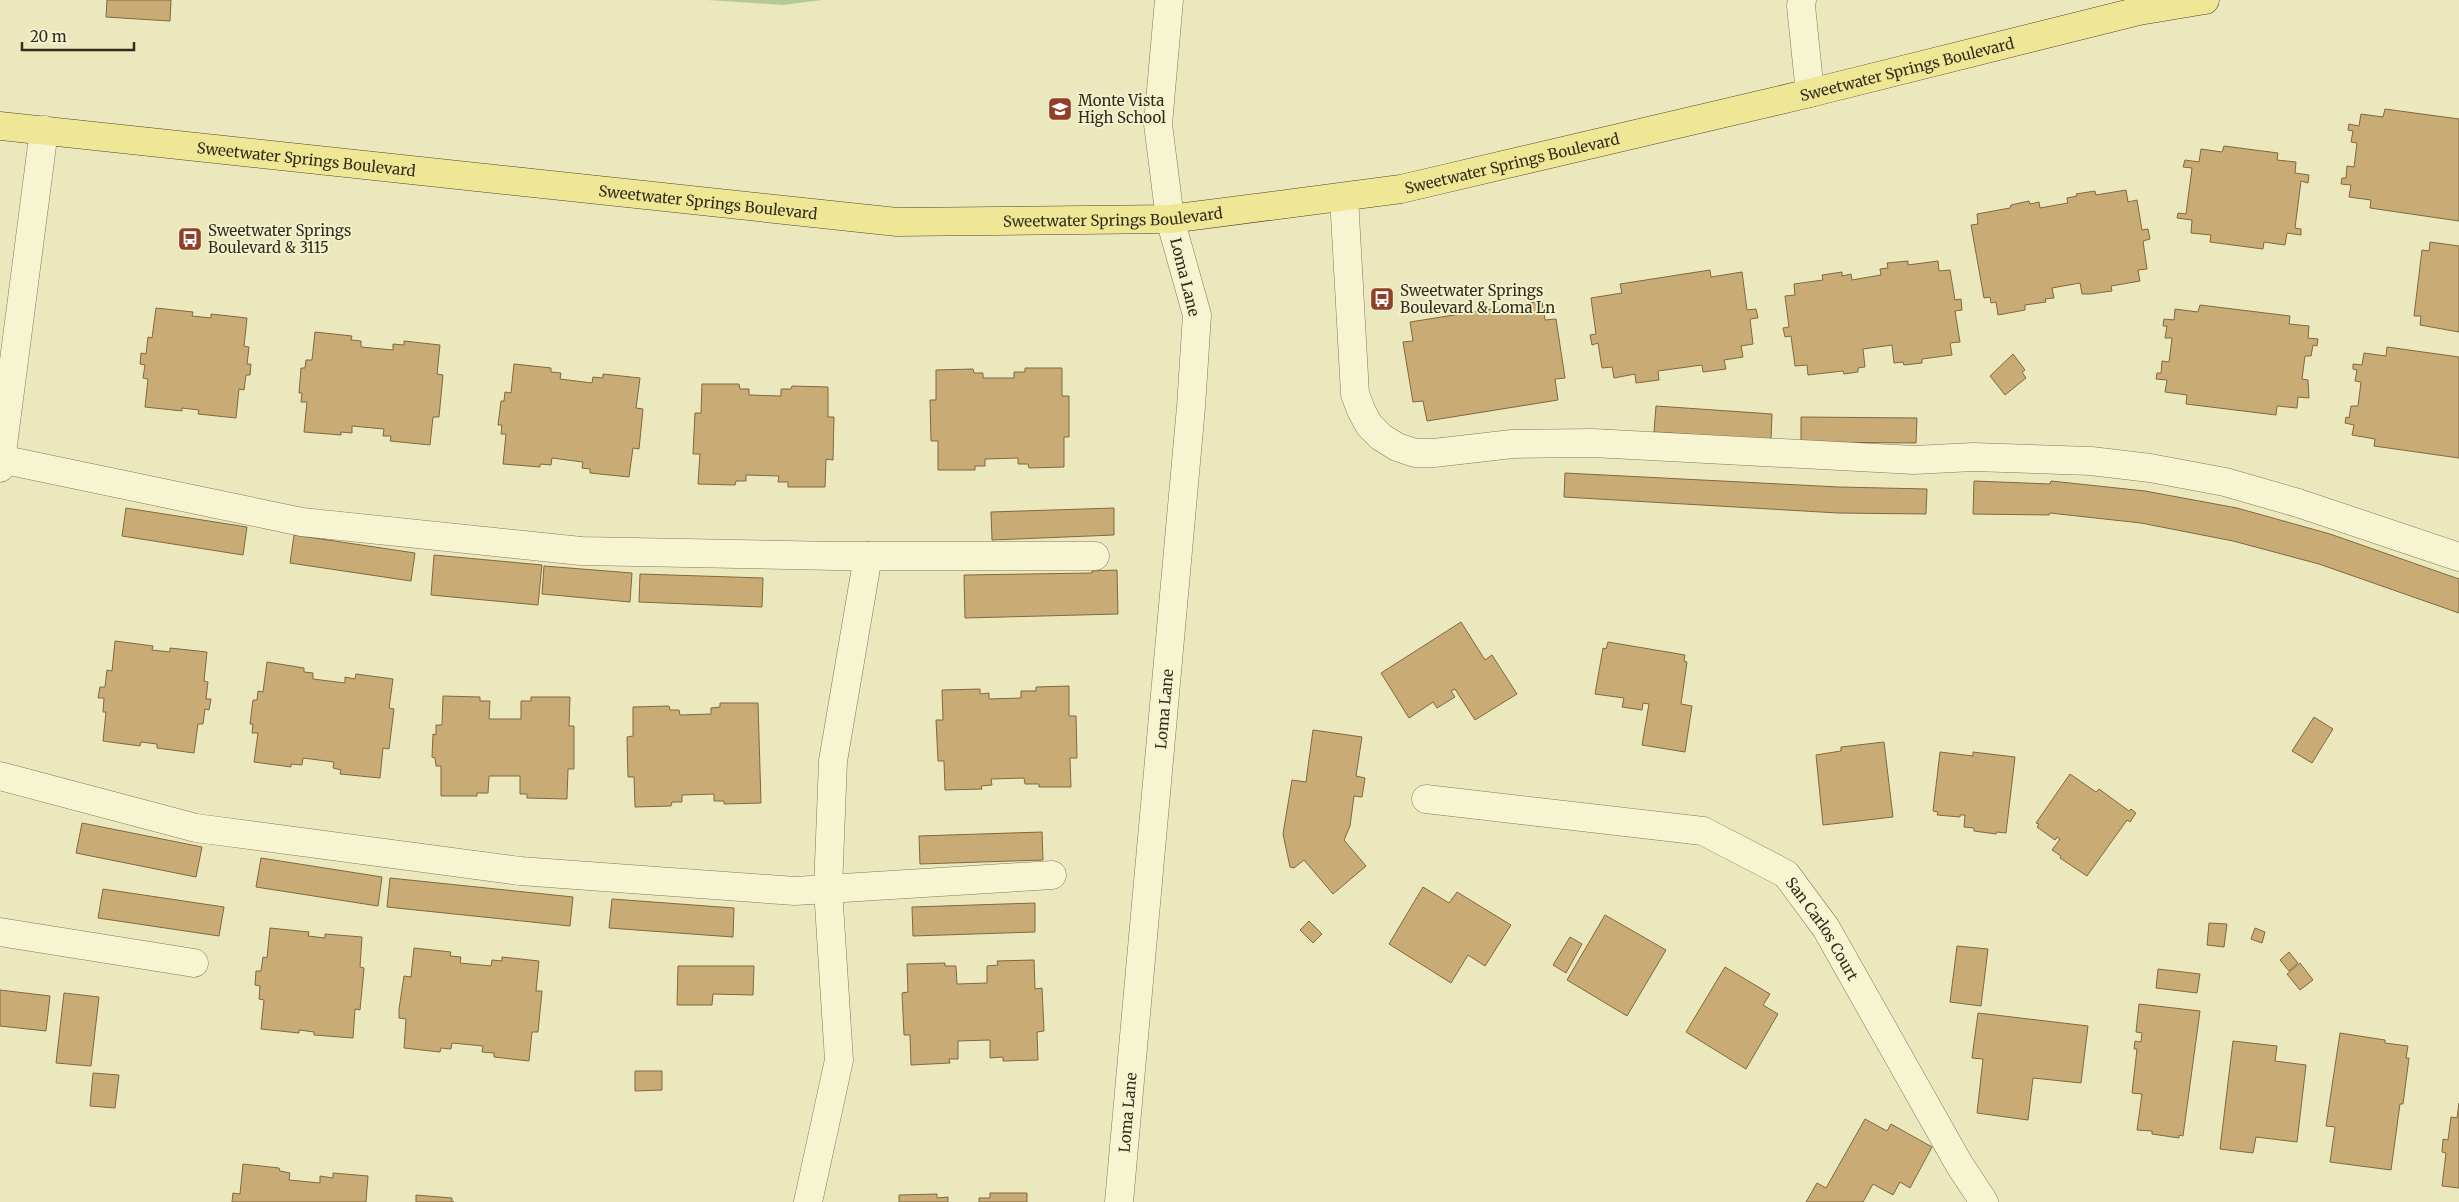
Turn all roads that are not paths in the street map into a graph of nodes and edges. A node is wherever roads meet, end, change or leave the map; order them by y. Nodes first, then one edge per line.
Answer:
1 (1169, 0) edge
2 (1802, 0) edge
3 (2205, 0) edge
4 (1810, 93) junction
5 (0, 126) edge
6 (44, 130) junction
7 (1344, 197) junction
8 (1170, 219) junction
9 (0, 462) edge
10 (868, 556) junction
11 (1095, 556) dead end
12 (2459, 557) edge
13 (0, 776) edge
14 (1426, 799) dead end
15 (1052, 875) dead end
16 (828, 889) junction
17 (0, 932) edge
18 (194, 962) dead end
19 (808, 1202) edge
20 (1119, 1202) edge
21 (1984, 1202) edge

1 - 8 street, Loma Lane
2 - 4 street
3 - 4 main road, Sweetwater Springs Boulevard
4 - 7 main road, Sweetwater Springs Boulevard
5 - 6 main road, Sweetwater Springs Boulevard
6 - 8 main road, Sweetwater Springs Boulevard
6 - 9 street
7 - 8 main road, Sweetwater Springs Boulevard
7 - 12 street
8 - 20 street, Loma Lane
9 - 10 street
10 - 11 street
10 - 16 street
13 - 16 street
14 - 21 street, San Carlos Court
15 - 16 street
16 - 19 street
17 - 18 street

